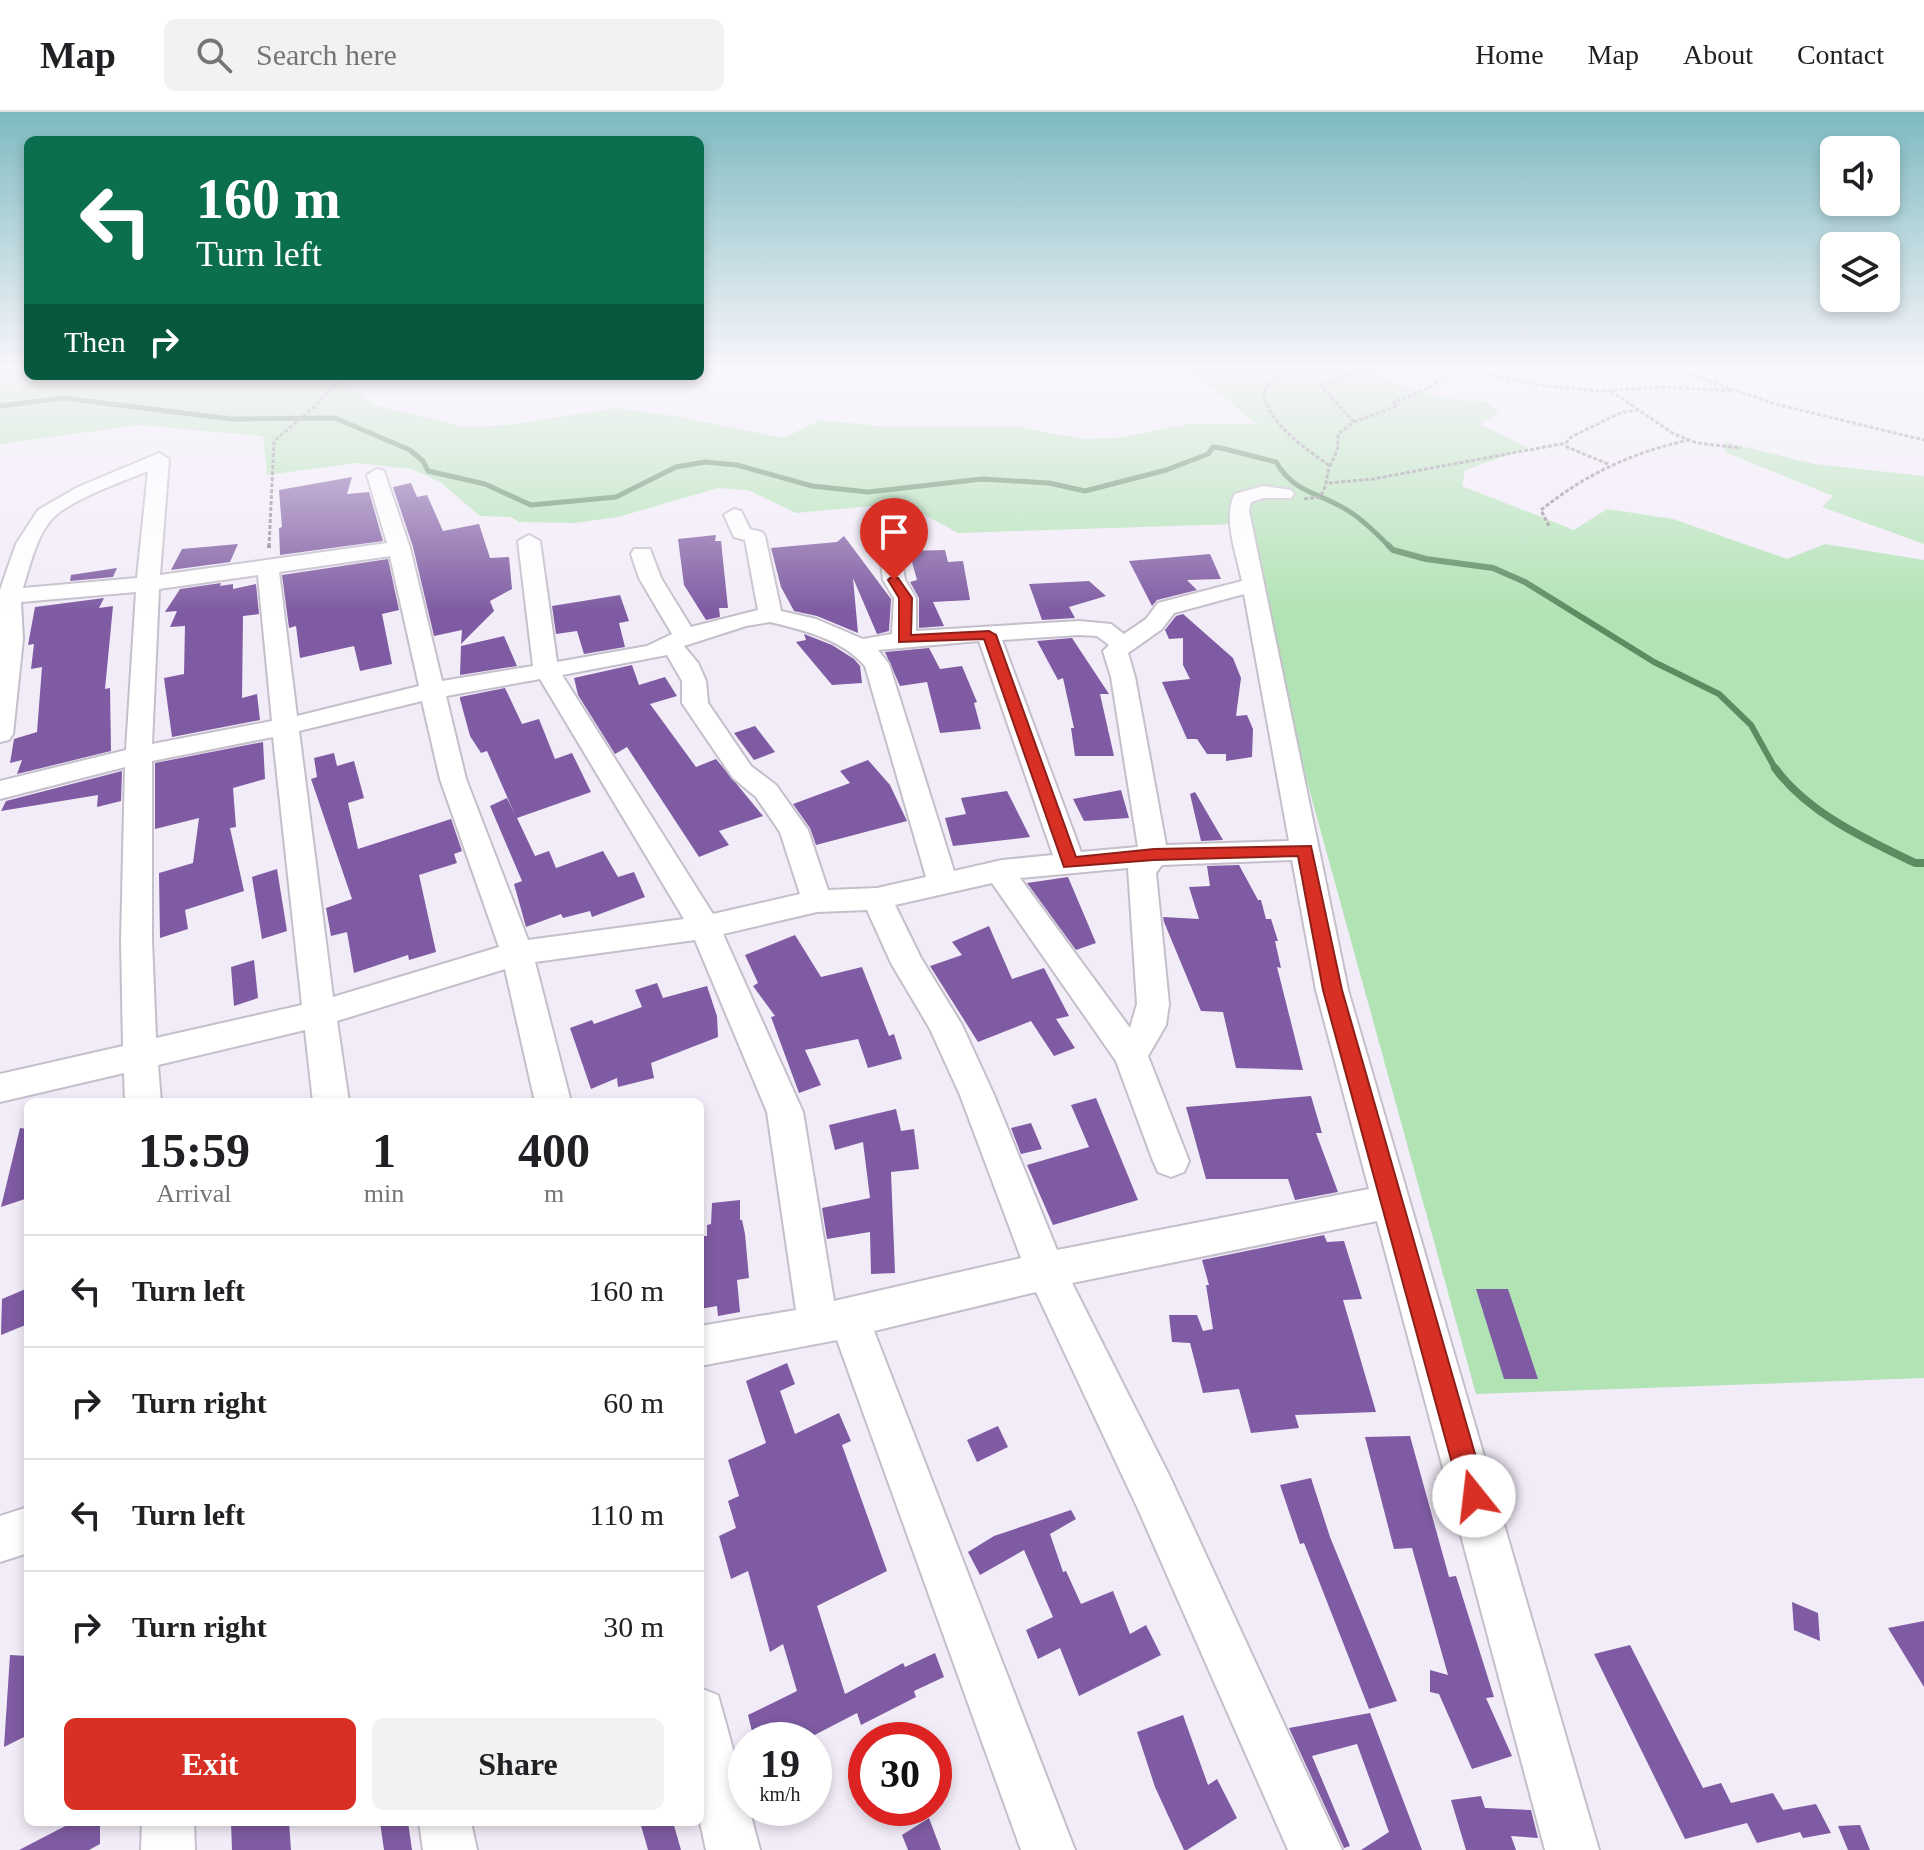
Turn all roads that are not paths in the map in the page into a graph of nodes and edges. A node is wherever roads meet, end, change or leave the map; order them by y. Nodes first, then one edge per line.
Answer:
1 (377, 475) dead end
2 (1284, 494) dead end
3 (734, 515) dead end
4 (887, 528) dead end
5 (529, 541) dead end
6 (399, 548) junction
7 (642, 554) dead end
8 (268, 569) junction
9 (146, 584) junction
10 (1253, 585) junction
11 (5, 597) edge
12 (770, 615) junction
13 (989, 635) junction
14 (904, 639) junction
15 (677, 640) junction
16 (1124, 645) junction
17 (861, 646) junction
18 (546, 669) junction
19 (435, 690) junction
20 (288, 726) junction
21 (0, 734) edge
22 (137, 755) junction
23 (0, 790) edge
24 (1305, 850) junction
25 (1154, 855) junction
26 (1070, 863) junction
27 (1002, 870) junction
28 (943, 883) junction
29 (877, 899) junction
30 (817, 901) junction
31 (705, 927) junction
32 (517, 953) junction
33 (319, 1014) junction
34 (1131, 1055) junction
35 (140, 1058) junction
36 (0, 1088) edge
37 (143, 1098) edge
38 (330, 1098) edge
39 (552, 1098) edge
40 (1171, 1161) dead end
41 (1392, 1201) junction
42 (1046, 1271) junction
43 (833, 1321) junction
44 (704, 1345) edge
45 (24, 1531) edge
46 (0, 1539) edge
47 (704, 1730) edge
48 (168, 1826) edge
49 (446, 1826) edge
50 (168, 1850) edge
51 (450, 1850) edge
52 (733, 1850) edge
53 (1048, 1850) edge
54 (1315, 1850) edge
55 (1572, 1850) edge

1 - 6 street
2 - 10 street
3 - 12 street
4 - 14 street
5 - 18 street
6 - 8 street
6 - 19 street
7 - 15 street
8 - 9 street
8 - 20 street
9 - 11 street
9 - 11 street
9 - 22 street
10 - 16 street
10 - 24 street
11 - 21 street
12 - 15 street
12 - 17 street
13 - 14 street
13 - 16 street
13 - 26 street
14 - 17 street
15 - 18 street
15 - 30 street
16 - 25 street
17 - 28 street
18 - 19 street
18 - 31 street
19 - 20 street
19 - 32 street
20 - 22 street
20 - 33 street
22 - 23 street
22 - 35 street
24 - 25 street
24 - 41 street
25 - 26 street
25 - 34 street
26 - 27 street
27 - 28 street
27 - 34 street
28 - 29 street
29 - 30 street
29 - 42 street
30 - 31 street
31 - 32 street
31 - 43 street
32 - 33 street
32 - 39 street
33 - 35 street
33 - 38 street
34 - 40 street
35 - 36 street
35 - 37 street
41 - 42 street
41 - 55 street
42 - 43 street
42 - 54 street
43 - 44 street
43 - 53 street
45 - 46 street
47 - 52 street
48 - 50 street
49 - 51 street

